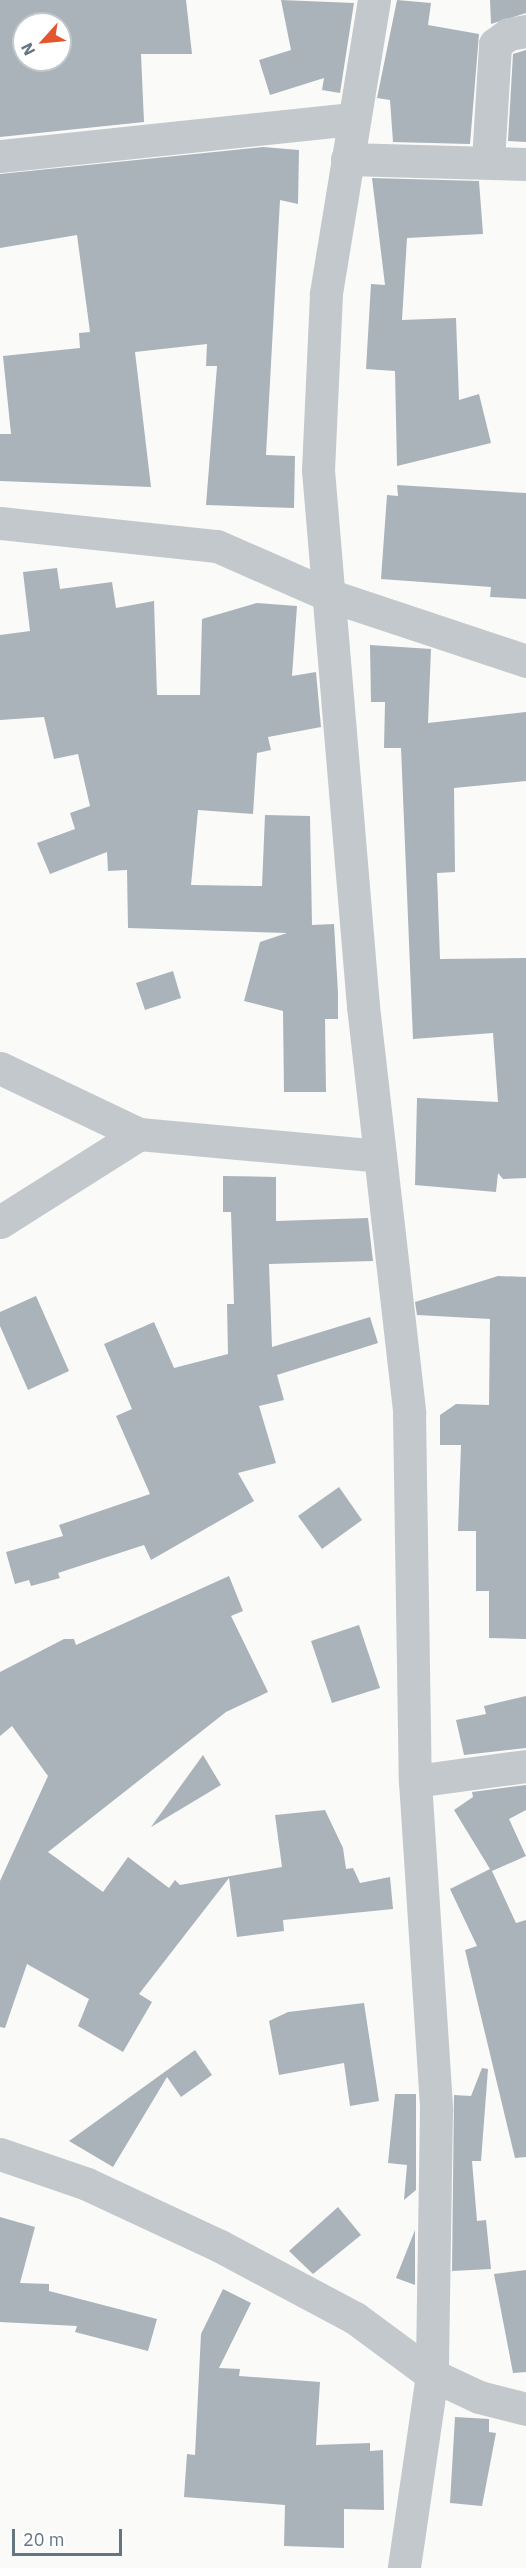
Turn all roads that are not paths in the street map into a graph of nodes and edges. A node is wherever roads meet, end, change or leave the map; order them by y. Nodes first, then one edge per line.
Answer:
1 (374, 0) edge
2 (526, 31) edge
3 (352, 118) junction
4 (0, 156) edge
5 (347, 159) junction
6 (488, 160) junction
7 (526, 164) edge
8 (0, 523) edge
9 (331, 596) junction
10 (526, 661) edge
11 (0, 1068) edge
12 (139, 1134) junction
13 (380, 1156) junction
14 (0, 1222) edge
15 (526, 1766) edge
16 (415, 1781) junction
17 (0, 2154) edge
18 (432, 2375) junction
19 (526, 2409) edge
20 (405, 2568) edge

1 - 3 street
2 - 6 street
3 - 4 street
3 - 5 street
5 - 6 street
5 - 9 street
6 - 7 street
8 - 9 street
9 - 10 street
9 - 13 street
11 - 12 street
12 - 13 street
12 - 14 street
13 - 16 street
15 - 16 street
16 - 18 street
17 - 18 street
18 - 19 street
18 - 20 street

